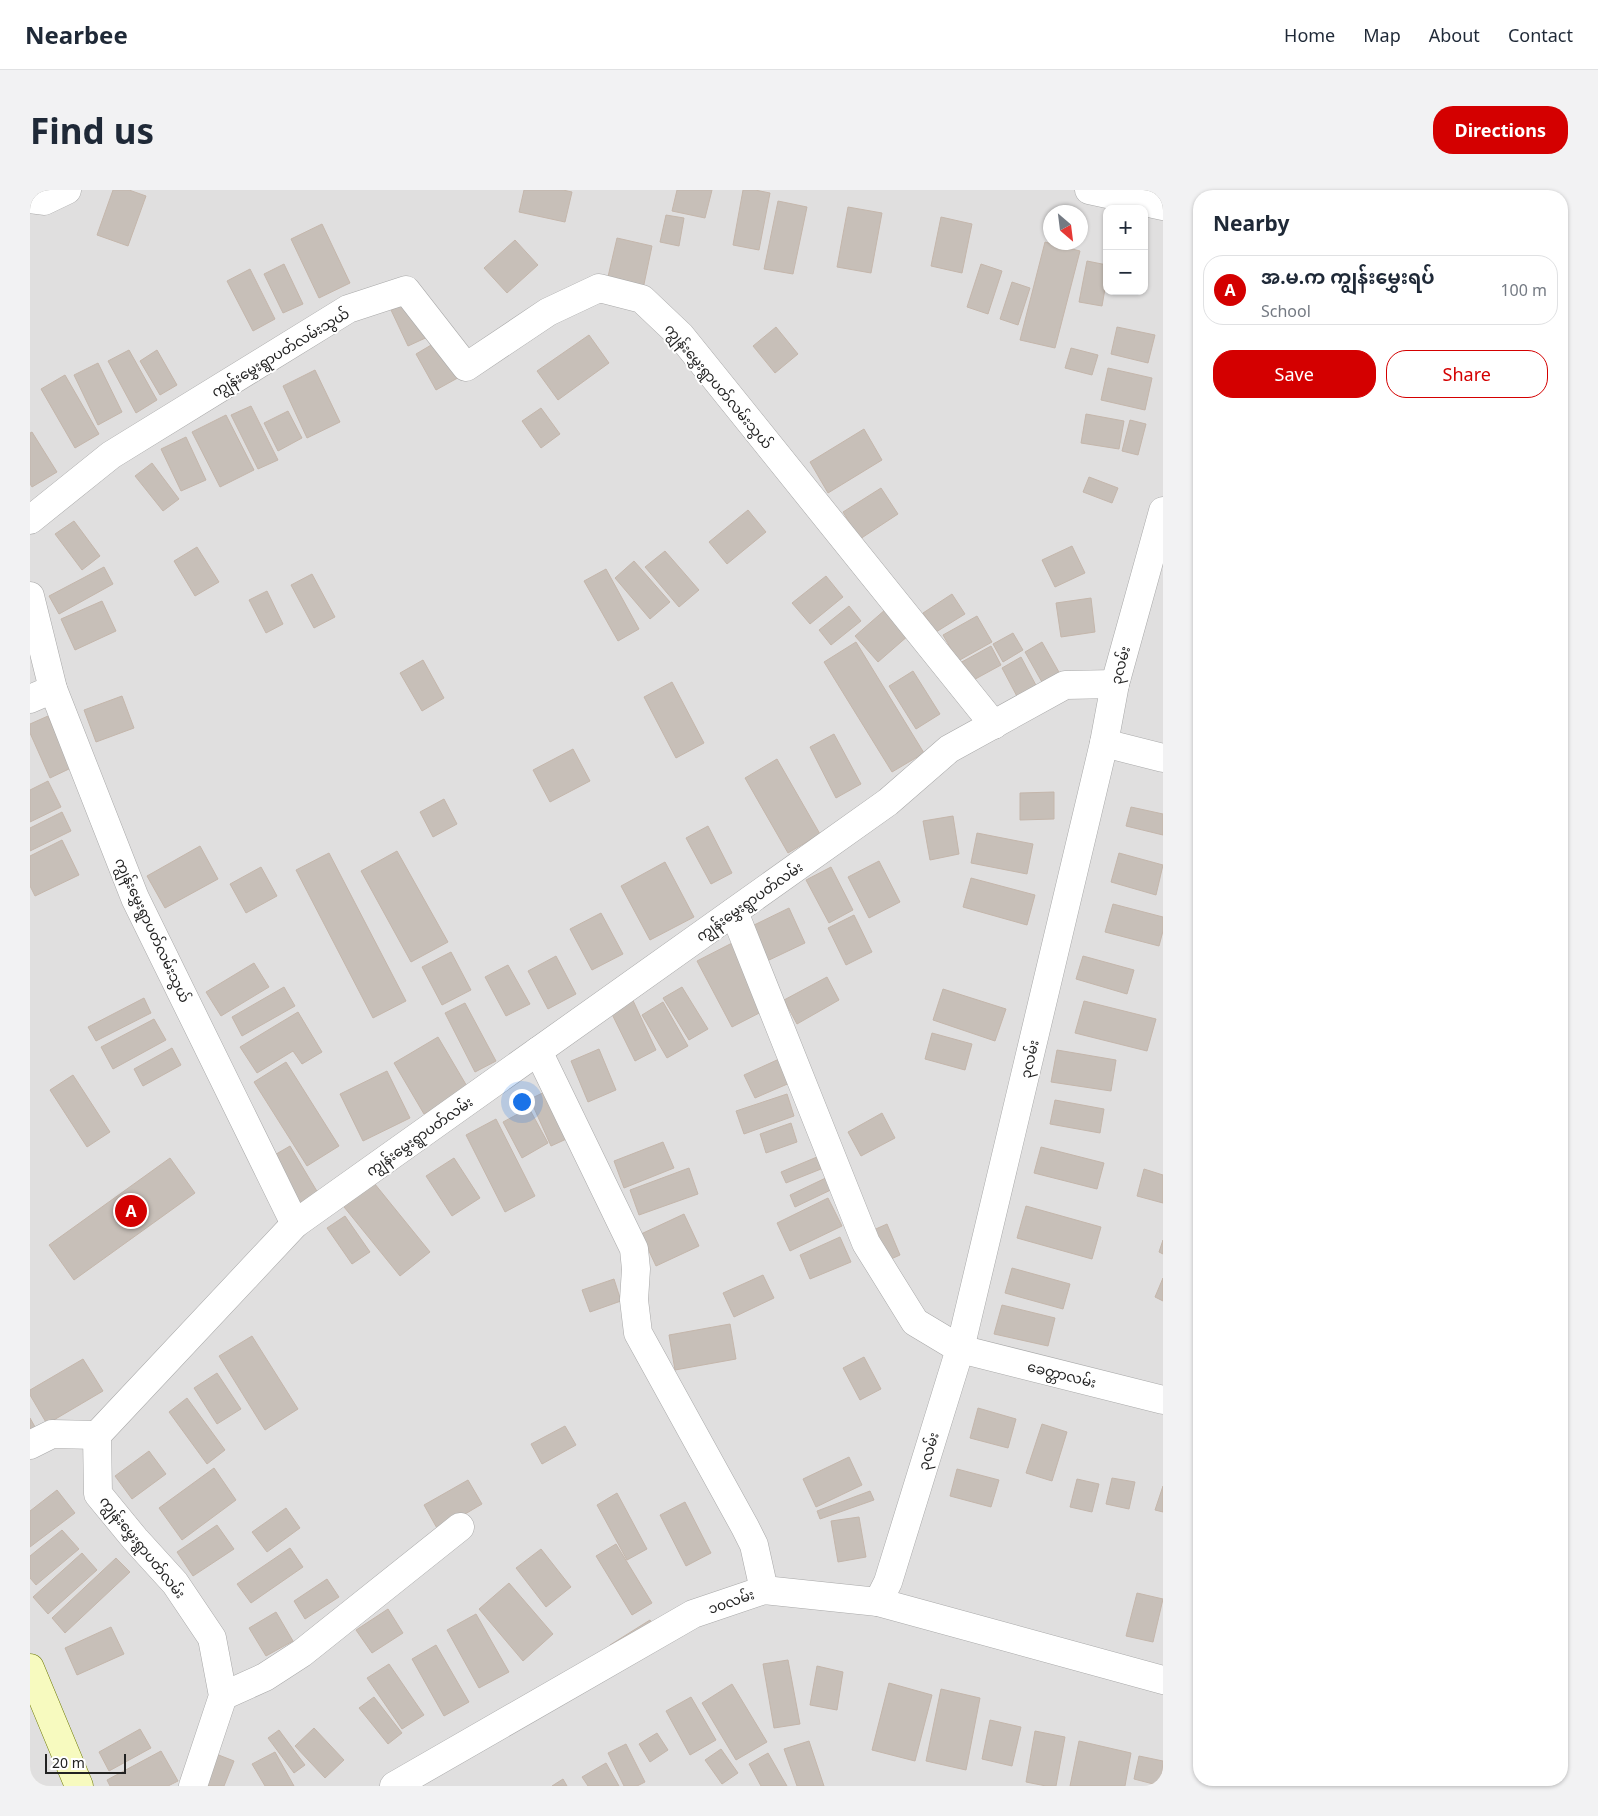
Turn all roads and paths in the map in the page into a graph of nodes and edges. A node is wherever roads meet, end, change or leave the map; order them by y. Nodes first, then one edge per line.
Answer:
1 (67, 190) edge
2 (1089, 190) edge
3 (30, 199) edge
4 (1163, 206) edge
5 (1163, 511) edge
6 (30, 520) edge
7 (30, 596) edge
8 (1114, 684) junction
9 (42, 694) edge
10 (994, 724) junction
11 (1104, 743) junction
12 (1163, 758) edge
13 (734, 912) junction
14 (538, 1052) junction
15 (295, 1224) junction
16 (960, 1349) junction
17 (1163, 1400) edge
18 (97, 1435) junction
19 (30, 1445) edge
20 (460, 1527) dead end
21 (764, 1590) junction
22 (878, 1602) junction
23 (30, 1668) edge
24 (1163, 1680) edge
25 (223, 1696) junction
26 (79, 1786) edge
27 (193, 1786) edge
28 (394, 1786) edge

1 - 3 street
2 - 4 street
5 - 8 street, ၃လမ်း
6 - 10 street, ကျွန်းမွှေးရွာပတ်လမ်းသွယ်
7 - 9 street, ကျွန်းမွှေးရွာပတ်လမ်းသွယ်
8 - 10 street, ကျွန်းမွှေးရွာပတ်လမ်း
8 - 11 street, ၃လမ်း
9 - 15 street, ကျွန်းမွှေးရွာပတ်လမ်းသွယ်
10 - 13 street, ကျွန်းမွှေးရွာပတ်လမ်း
11 - 12 street
11 - 16 street, ၃လမ်း
13 - 14 street, ကျွန်းမွှေးရွာပတ်လမ်း
13 - 16 street, ခေတ္တာလမ်း
14 - 15 street, ကျွန်းမွှေးရွာပတ်လမ်း
14 - 21 street
15 - 18 street, ကျွန်းမွှေးရွာပတ်လမ်း
16 - 17 street, ခေတ္တာလမ်း
16 - 22 street, ၃လမ်း
18 - 19 street
18 - 25 street, ကျွန်းမွှေးရွာပတ်လမ်း
20 - 25 street
21 - 22 street, ၁၀လမ်း
21 - 28 street, ၁၀လမ်း
22 - 24 street, ၁၀လမ်း
23 - 26 street
25 - 27 street, ကျွန်းမွှေးရွာပတ်လမ်း

